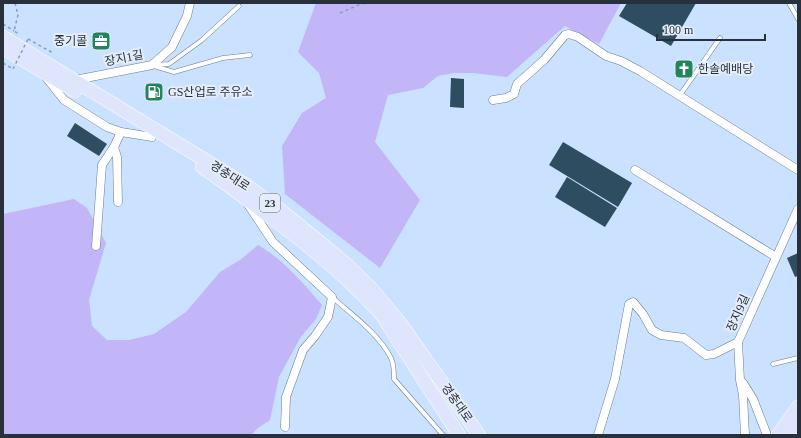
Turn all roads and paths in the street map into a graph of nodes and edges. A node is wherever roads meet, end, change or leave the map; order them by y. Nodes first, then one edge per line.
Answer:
1 (15, 3) edge
2 (190, 3) edge
3 (370, 3) edge
4 (789, 3) edge
5 (239, 6) dead end
6 (340, 13) dead end
7 (798, 19) edge
8 (3, 24) edge
9 (9, 34) edge
10 (21, 36) dead end
11 (720, 38) dead end
12 (28, 39) junction
13 (3, 48) edge
14 (44, 52) dead end
15 (53, 53) dead end
16 (250, 55) dead end
17 (3, 63) edge
18 (152, 65) junction
19 (40, 70) junction
20 (75, 80) junction
21 (680, 95) junction
22 (493, 100) dead end
23 (121, 132) junction
24 (152, 137) junction
25 (114, 147) junction
26 (635, 170) dead end
27 (798, 170) edge
28 (242, 196) junction
29 (118, 202) dead end
30 (798, 209) edge
31 (96, 246) dead end
32 (776, 258) junction
33 (332, 297) junction
34 (381, 313) junction
35 (738, 342) junction
36 (798, 358) edge
37 (773, 364) dead end
38 (740, 380) junction
39 (798, 407) edge
40 (798, 423) edge
41 (285, 427) dead end
42 (798, 428) edge
43 (443, 435) edge
44 (459, 435) edge
45 (469, 435) edge
46 (479, 435) edge
47 (598, 435) edge
48 (745, 435) edge
49 (778, 435) edge
50 (794, 435) edge

1 - 9 path
2 - 18 street, 장지1길
3 - 6 path
4 - 7 lane
5 - 18 lane
8 - 9 path
9 - 10 path
9 - 20 main road, 경충대로 / 23
11 - 21 lane
12 - 14 path
12 - 15 path
12 - 17 path, bridge
13 - 19 main road, 경충대로 / 23
16 - 18 lane
18 - 20 street, 장지1길
19 - 23 street
19 - 24 main road, 경충대로 / 23
20 - 46 main road, 경충대로 / 23
21 - 22 street
21 - 27 street
23 - 24 street
23 - 25 street
24 - 28 main road, 경충대로 / 23
25 - 29 street
25 - 31 street
26 - 32 street
28 - 33 street
28 - 34 main road, 경충대로 / 23
30 - 32 street, 장지9길
32 - 35 street, 장지9길
33 - 41 street
33 - 43 lane
34 - 44 main road
34 - 45 main road, 경충대로 / 23
35 - 38 street, 장지9길
35 - 47 street
36 - 37 lane
38 - 48 street, 장지9길
38 - 49 street
39 - 49 main road
40 - 49 main road
42 - 50 main road

